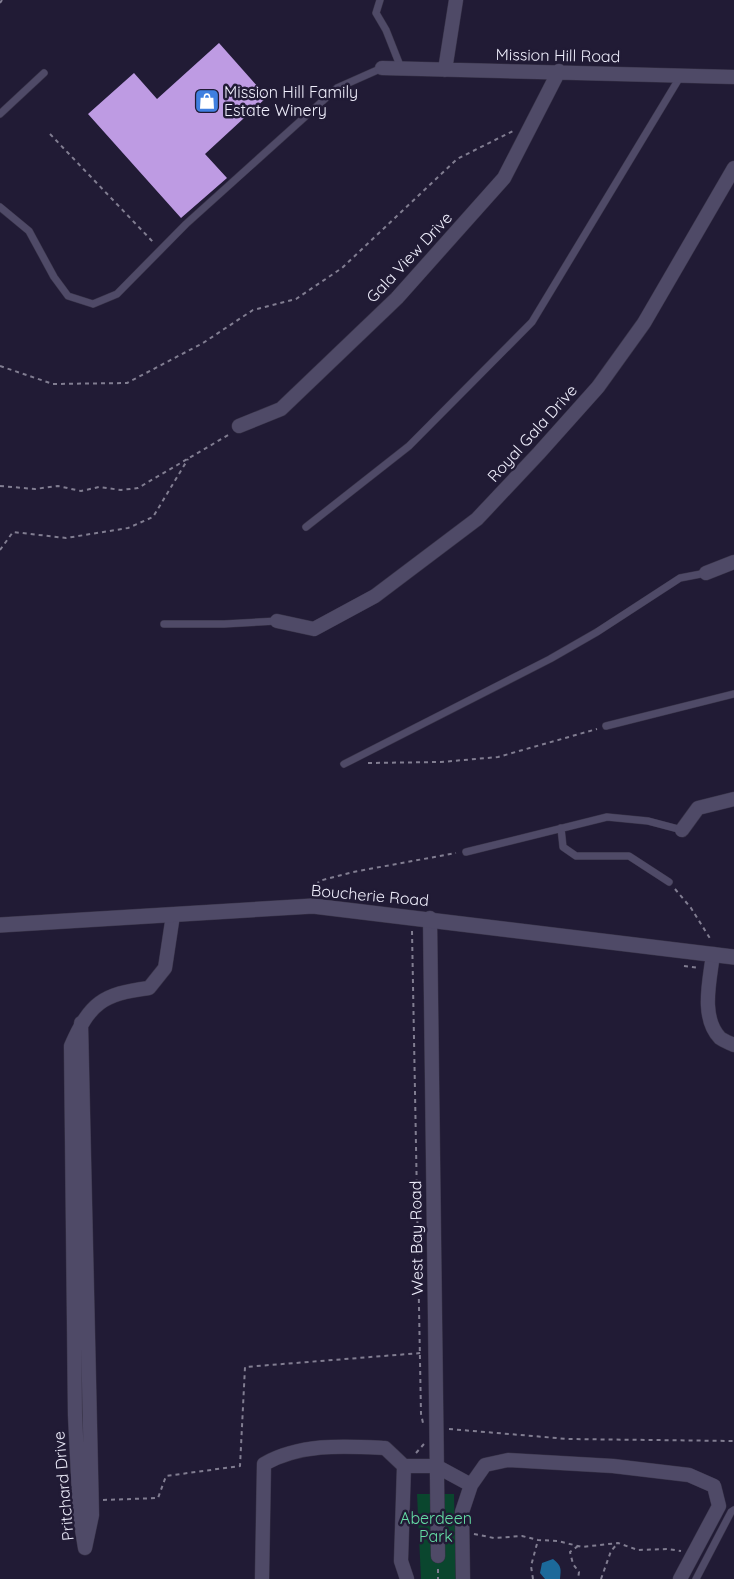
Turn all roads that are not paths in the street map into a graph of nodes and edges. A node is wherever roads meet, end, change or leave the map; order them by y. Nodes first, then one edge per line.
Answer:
1 (380, 0) edge
2 (456, 0) edge
3 (382, 68) joint
4 (401, 68) junction
5 (445, 70) junction
6 (559, 71) junction
7 (44, 73) dead end
8 (680, 77) junction
9 (734, 77) edge
10 (0, 114) edge
11 (734, 168) edge
12 (0, 207) edge
13 (239, 426) road end
14 (306, 527) dead end
15 (734, 562) edge
16 (706, 573) joint
17 (277, 621) joint
18 (164, 624) dead end
19 (734, 694) edge
20 (606, 726) road end
21 (344, 764) road end
22 (734, 799) edge
23 (561, 828) junction
24 (682, 830) joint
25 (466, 852) road end
26 (669, 882) road end
27 (173, 915) junction
28 (430, 918) junction
29 (0, 925) edge
30 (713, 954) junction
31 (734, 957) edge
32 (81, 1023) junction
33 (734, 1045) edge
34 (408, 1466) junction
35 (436, 1466) junction
36 (470, 1485) junction
37 (734, 1510) edge
38 (438, 1556) dead end
39 (262, 1579) edge
40 (407, 1579) edge
41 (463, 1579) edge
42 (680, 1579) edge
43 (696, 1579) edge

1 - 4 lane
2 - 5 street
3 - 4 street, Mission Hill Road
3 - 12 lane
4 - 5 street, Mission Hill Road
5 - 6 street, Mission Hill Road
6 - 8 street, Mission Hill Road
6 - 13 street, Gala View Drive
7 - 10 lane
8 - 9 street, Mission Hill Road
8 - 14 lane
11 - 17 street, Royal Gala Drive
15 - 16 street
16 - 21 lane
17 - 18 lane
19 - 20 lane
22 - 24 street
23 - 24 lane
23 - 25 lane
23 - 26 lane
27 - 28 main road, Boucherie Road
27 - 29 main road, Boucherie Road
27 - 32 street, Pritchard Drive
28 - 30 main road, Boucherie Road
28 - 35 street, West Bay Road
30 - 31 main road, Boucherie Road
30 - 33 street
32 - 32 street, Pritchard Drive
34 - 35 street
34 - 39 street
34 - 40 street
35 - 36 street
35 - 38 street, West Bay Road
36 - 41 street
36 - 42 street
37 - 43 lane

